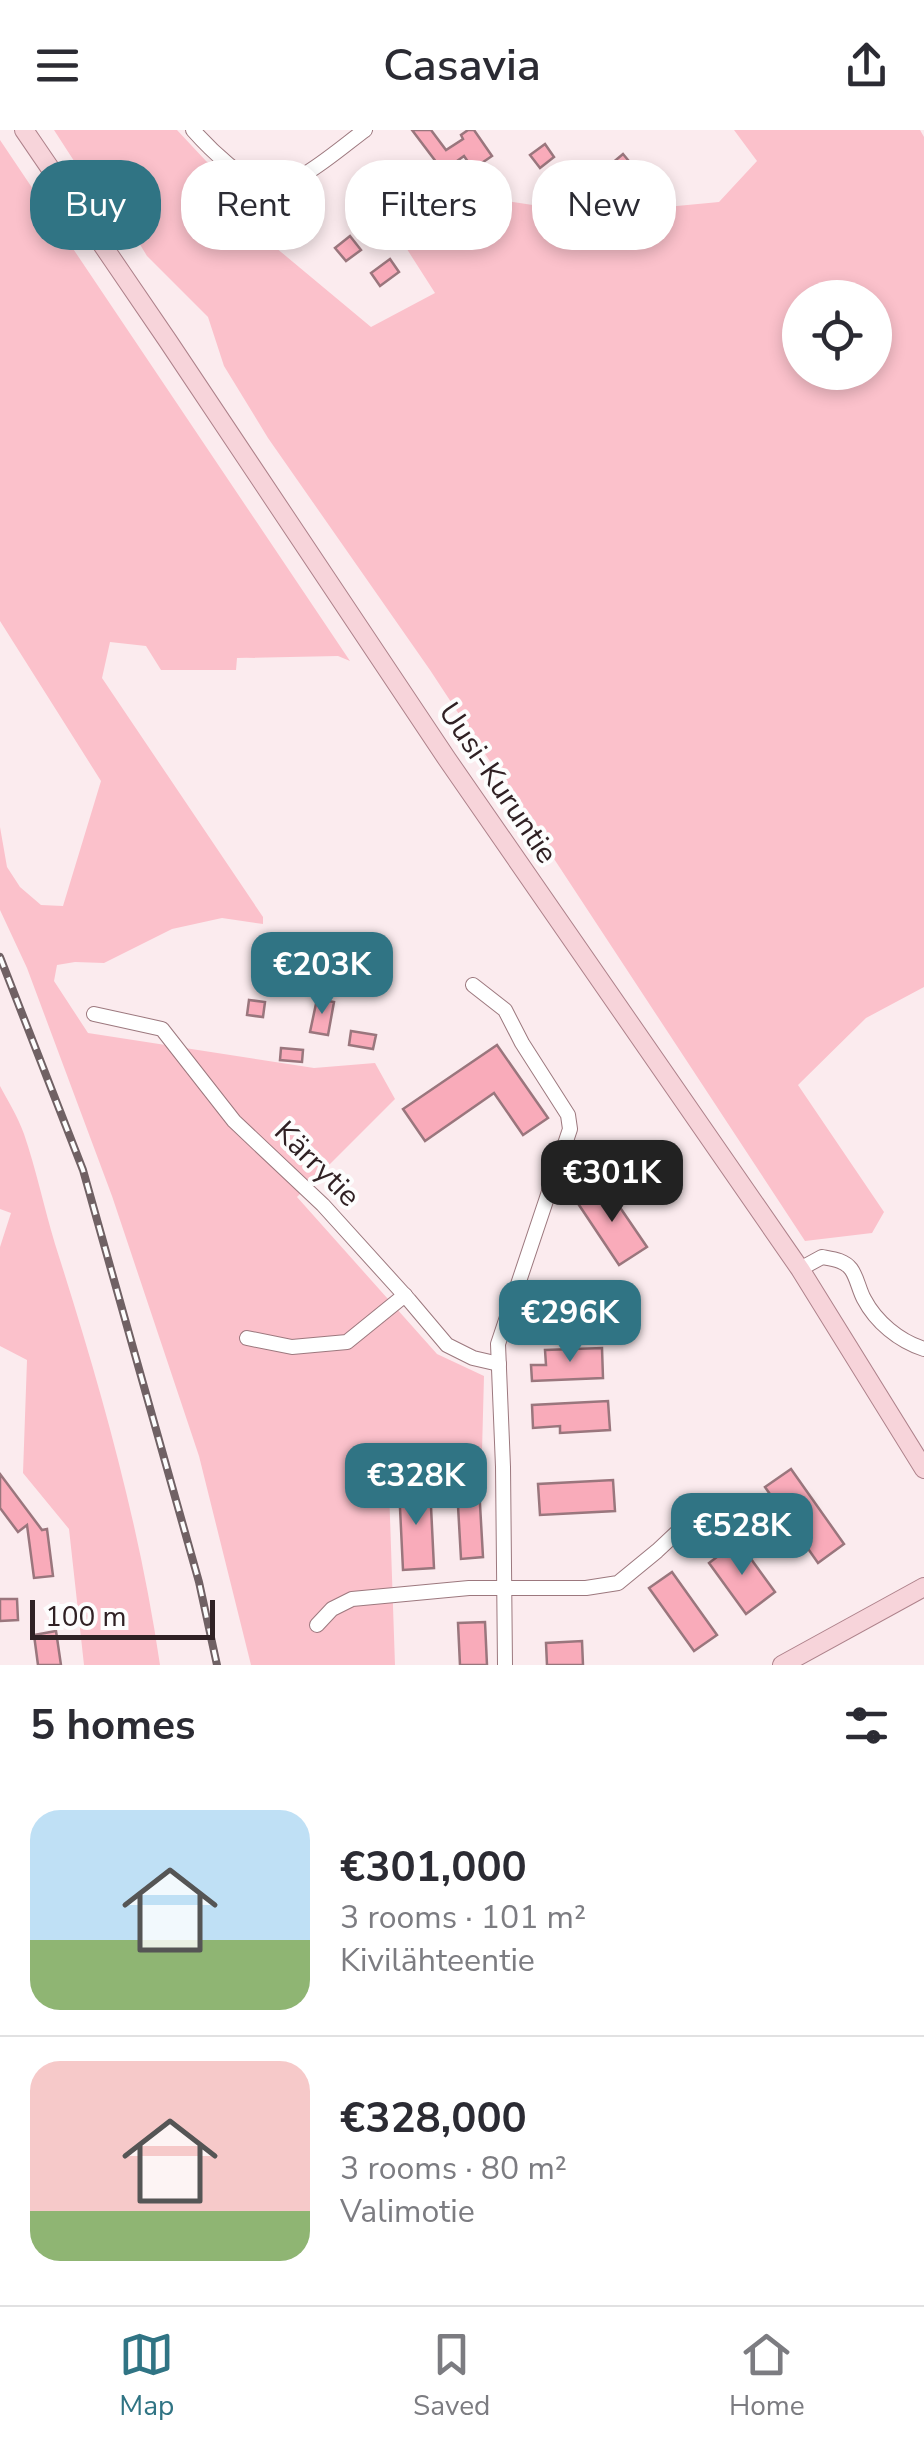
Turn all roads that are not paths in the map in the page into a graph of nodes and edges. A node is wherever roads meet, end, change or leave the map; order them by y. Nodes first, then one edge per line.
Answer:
1 (24, 130) edge
2 (193, 130) edge
3 (365, 130) edge
4 (473, 984) dead end
5 (94, 1014) dead end
6 (800, 1269) junction
7 (405, 1295) junction
8 (247, 1338) dead end
9 (924, 1350) edge
10 (498, 1364) junction
11 (924, 1469) edge
12 (703, 1508) dead end
13 (924, 1588) edge
14 (502, 1589) junction
15 (317, 1625) dead end
16 (505, 1665) edge
17 (782, 1665) edge

1 - 6 main road, Uusi-Kuruntie
2 - 3 street
4 - 10 street
5 - 7 street, Kärrytie
6 - 9 street
6 - 11 main road, Uusi-Kuruntie
7 - 8 street
7 - 10 street, Kärrytie
10 - 14 street
12 - 14 street
13 - 17 main road
14 - 15 street
14 - 16 street

